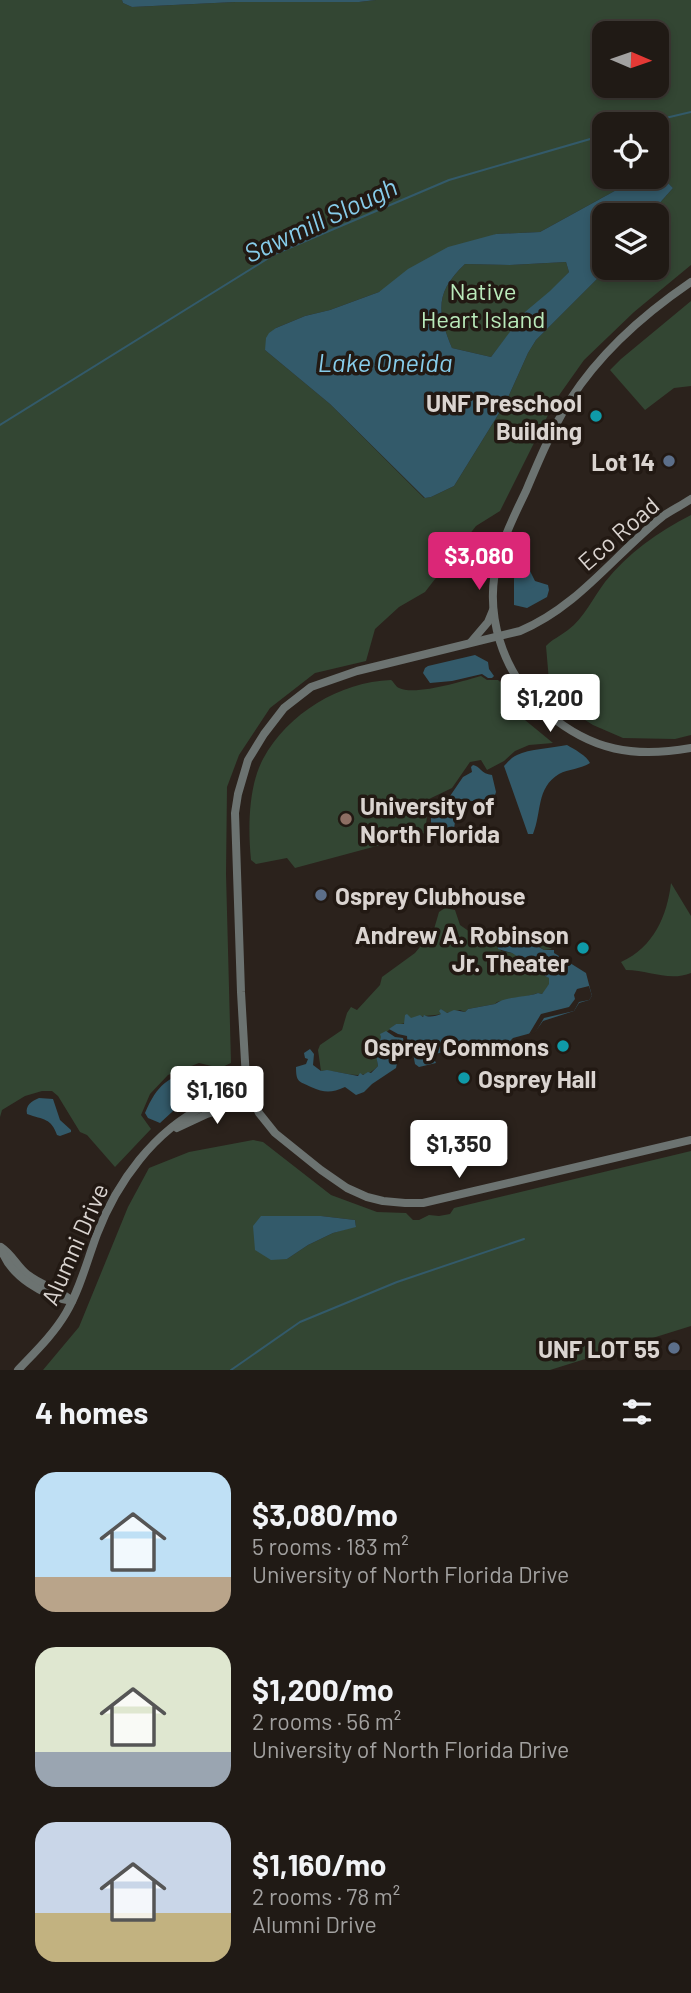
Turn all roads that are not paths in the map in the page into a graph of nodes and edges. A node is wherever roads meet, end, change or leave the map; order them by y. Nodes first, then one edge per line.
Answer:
1 (691, 281) edge
2 (691, 499) edge
3 (493, 610) junction
4 (498, 636) junction
5 (471, 642) junction
6 (691, 748) edge
7 (250, 1094) junction
8 (691, 1140) edge
9 (1, 1247) edge
10 (72, 1301) junction
11 (18, 1370) edge

1 - 3 street
2 - 4 street, Eco Road
3 - 4 street
3 - 5 street
4 - 5 street, Eco Road
4 - 6 street
5 - 7 street, Eco Road
7 - 8 street
7 - 10 street, Alumni Drive
9 - 10 street
10 - 11 street, Alumni Drive

